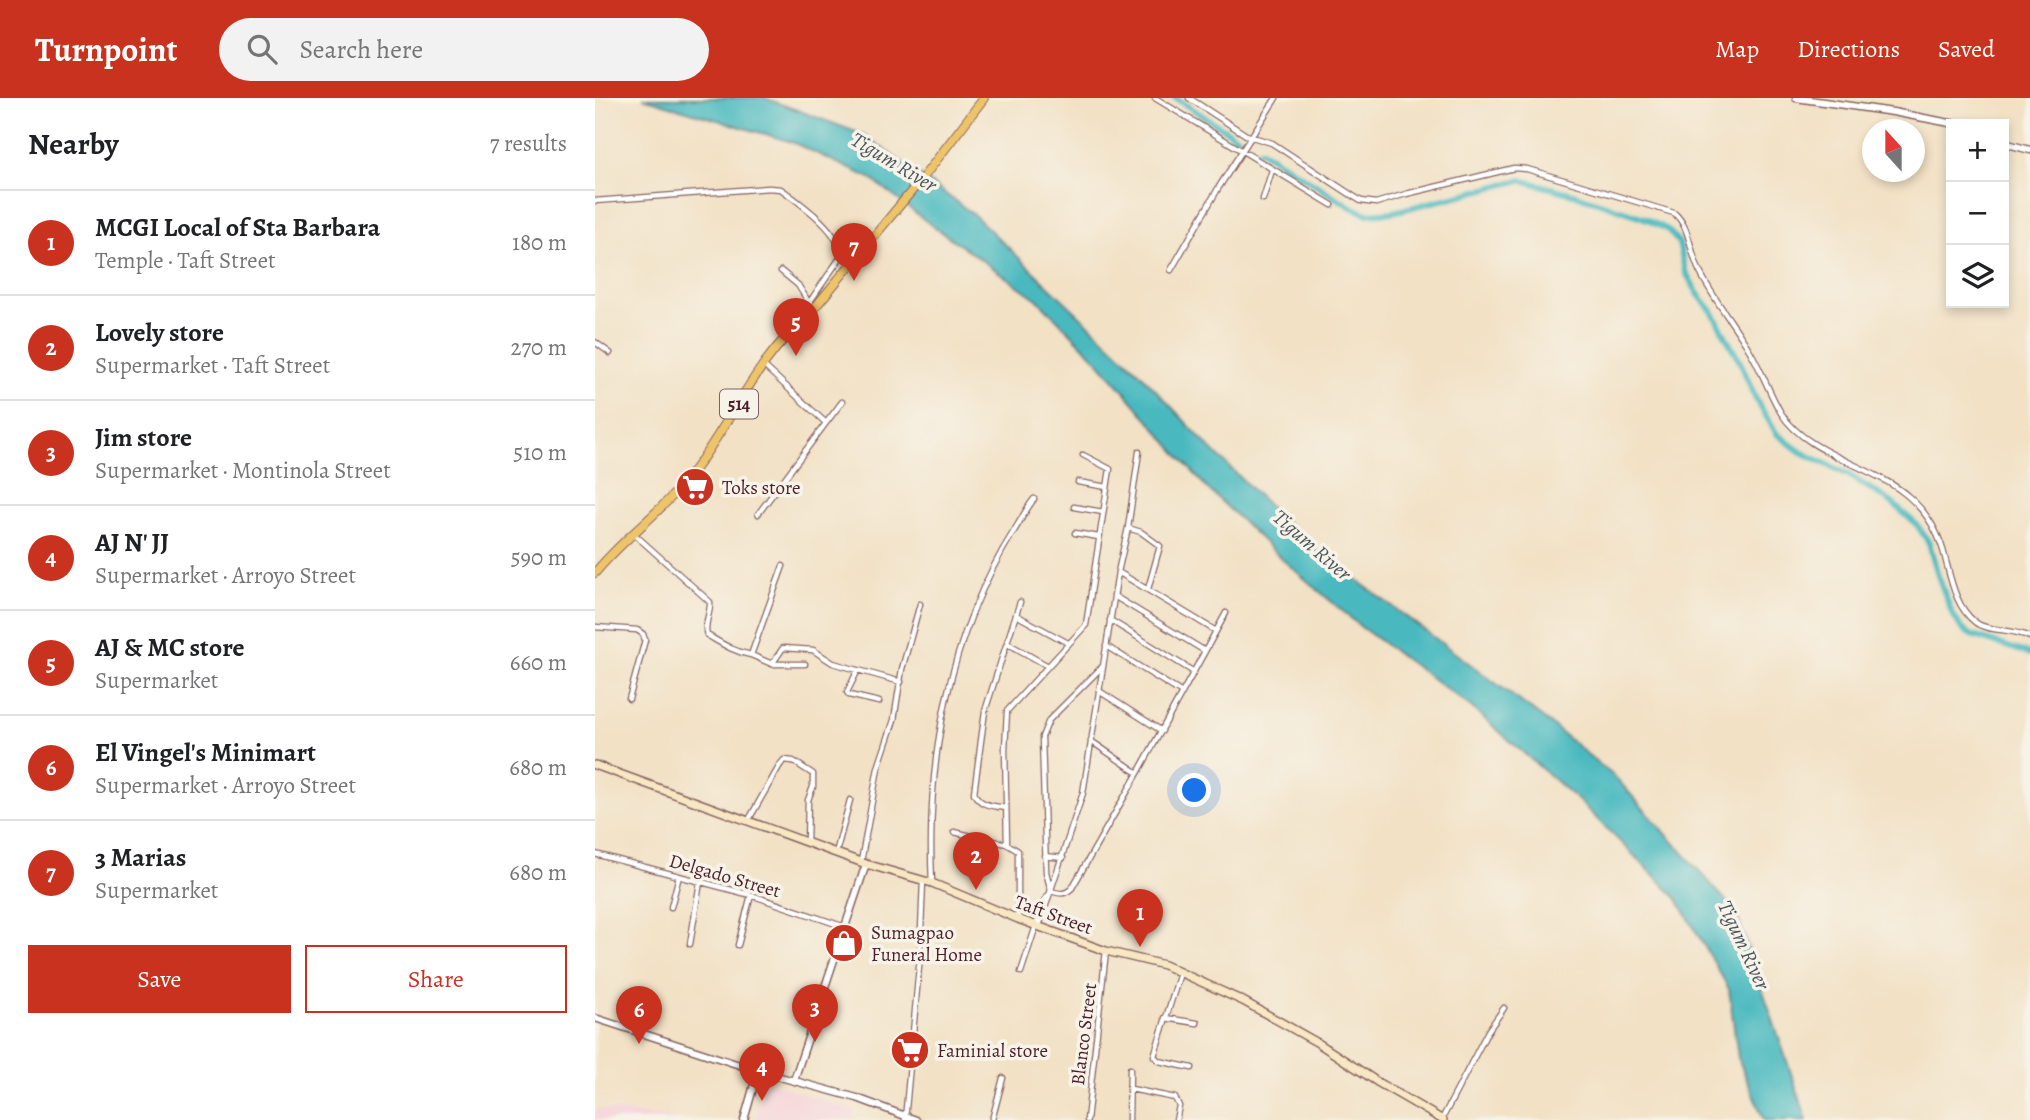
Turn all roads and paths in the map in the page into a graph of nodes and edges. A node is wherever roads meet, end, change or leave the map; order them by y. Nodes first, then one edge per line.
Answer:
1 (983, 98) edge
2 (1155, 98) edge
3 (1189, 98) edge
4 (1276, 98) edge
5 (1796, 98) edge
6 (1946, 122) edge
7 (1251, 136) junction
8 (2009, 144) edge
9 (1242, 149) junction
10 (2030, 149) edge
11 (1272, 170) junction
12 (1263, 199) dead end
13 (595, 201) edge
14 (1332, 205) dead end
15 (1171, 270) dead end
16 (781, 271) dead end
17 (810, 304) junction
18 (807, 317) junction
19 (595, 342) edge
20 (610, 353) dead end
21 (764, 366) junction
22 (842, 402) dead end
23 (826, 423) junction
24 (1139, 452) dead end
25 (1083, 455) dead end
26 (1078, 482) dead end
27 (1107, 487) junction
28 (1034, 499) dead end
29 (1074, 507) dead end
30 (1103, 512) junction
31 (758, 514) dead end
32 (1128, 528) junction
33 (632, 533) junction
34 (1075, 533) dead end
35 (1100, 537) junction
36 (783, 566) dead end
37 (1118, 572) junction
38 (595, 573) edge
39 (1148, 589) junction
40 (1114, 596) junction
41 (1020, 602) dead end
42 (920, 604) dead end
43 (1226, 613) dead end
44 (1016, 615) junction
45 (1110, 620) junction
46 (595, 627) edge
47 (1216, 631) junction
48 (2030, 637) edge
49 (1007, 643) junction
50 (1069, 643) junction
51 (1106, 646) junction
52 (1205, 651) junction
53 (751, 655) junction
54 (772, 664) junction
55 (805, 664) dead end
56 (1048, 666) junction
57 (1103, 666) junction
58 (858, 670) junction
59 (1194, 672) junction
60 (901, 682) junction
61 (1099, 691) junction
62 (1182, 693) junction
63 (629, 699) dead end
64 (879, 702) dead end
65 (1162, 731) junction
66 (1091, 741) junction
67 (595, 766) edge
68 (1139, 773) junction
69 (850, 800) dead end
70 (1006, 808) junction
71 (748, 821) junction
72 (954, 832) dead end
73 (807, 844) junction
74 (1007, 844) junction
75 (836, 853) junction
76 (595, 854) edge
77 (1045, 856) junction
78 (1063, 858) junction
79 (864, 863) junction
80 (679, 876) junction
81 (923, 880) junction
82 (700, 882) junction
83 (932, 883) junction
84 (1051, 891) junction
85 (751, 895) junction
86 (671, 907) dead end
87 (1018, 919) junction
88 (1038, 925) junction
89 (846, 927) junction
90 (689, 944) dead end
91 (738, 945) dead end
92 (1107, 951) junction
93 (1021, 972) dead end
94 (1180, 972) junction
95 (1504, 1008) dead end
96 (595, 1018) edge
97 (1165, 1018) junction
98 (1197, 1024) dead end
99 (1192, 1068) dead end
100 (1130, 1069) dead end
101 (758, 1071) junction
102 (1003, 1078) dead end
103 (794, 1080) junction
104 (1131, 1089) junction
105 (905, 1118) edge
106 (1443, 1119) edge
107 (744, 1120) edge
108 (916, 1120) edge
109 (992, 1120) edge
110 (1087, 1120) edge
111 (1129, 1120) edge
112 (1176, 1120) edge

1 - 18 main road, 514
2 - 9 street
3 - 7 street
4 - 7 street
5 - 6 street
7 - 9 street
7 - 48 street
8 - 10 street
9 - 11 street
9 - 15 street
11 - 12 street
11 - 14 street
13 - 17 street
16 - 17 street
17 - 18 street
18 - 21 main road, 514
19 - 20 street
21 - 23 street
21 - 33 main road, 514
22 - 23 street
23 - 31 street
24 - 32 street
25 - 27 street
26 - 27 street
27 - 30 street
28 - 83 street
29 - 30 street
30 - 35 street
32 - 37 street
32 - 39 street
33 - 38 main road, 514
33 - 53 street
34 - 35 street
35 - 50 street
36 - 53 street
37 - 39 street
37 - 40 street
39 - 47 street
40 - 45 street
40 - 52 street
41 - 44 street
42 - 60 street
43 - 47 street
44 - 49 street
44 - 50 street
45 - 51 street
45 - 59 street
46 - 63 street
47 - 52 street
49 - 56 street
49 - 70 street
50 - 56 street
51 - 57 street
51 - 62 street
52 - 59 street
53 - 54 street
54 - 55 street
54 - 58 street
56 - 70 street
57 - 61 street
57 - 77 street
58 - 60 street
58 - 64 street
59 - 62 street
60 - 79 street
61 - 65 street
61 - 66 street
62 - 65 street
65 - 68 street
66 - 68 street
66 - 78 street
67 - 71 main road, Taft Street
68 - 84 street
69 - 75 street
70 - 74 street
71 - 73 main road, Taft Street
71 - 73 street
72 - 74 street
73 - 75 main road, Taft Street
74 - 87 street
75 - 79 main road, Taft Street
76 - 80 street, Delgado Street
77 - 78 street
77 - 84 street
78 - 84 street
79 - 81 main road, Taft Street
79 - 89 street
80 - 82 street, Delgado Street
80 - 86 street
81 - 83 main road, Taft Street
81 - 105 street
82 - 85 street, Delgado Street
82 - 90 street
83 - 87 main road, Taft Street
84 - 88 street
85 - 89 street, Delgado Street
85 - 91 street
87 - 88 main road, Taft Street
88 - 92 main road, Taft Street
88 - 93 street
89 - 103 street
92 - 94 main road, Taft Street
92 - 110 street, Blanco Street
94 - 97 street
94 - 106 main road, Taft Street
95 - 106 street
96 - 101 street
97 - 98 street
97 - 99 street
100 - 104 street
101 - 103 street
101 - 107 street
102 - 109 street
103 - 105 street
104 - 111 street
104 - 112 street
105 - 108 street

